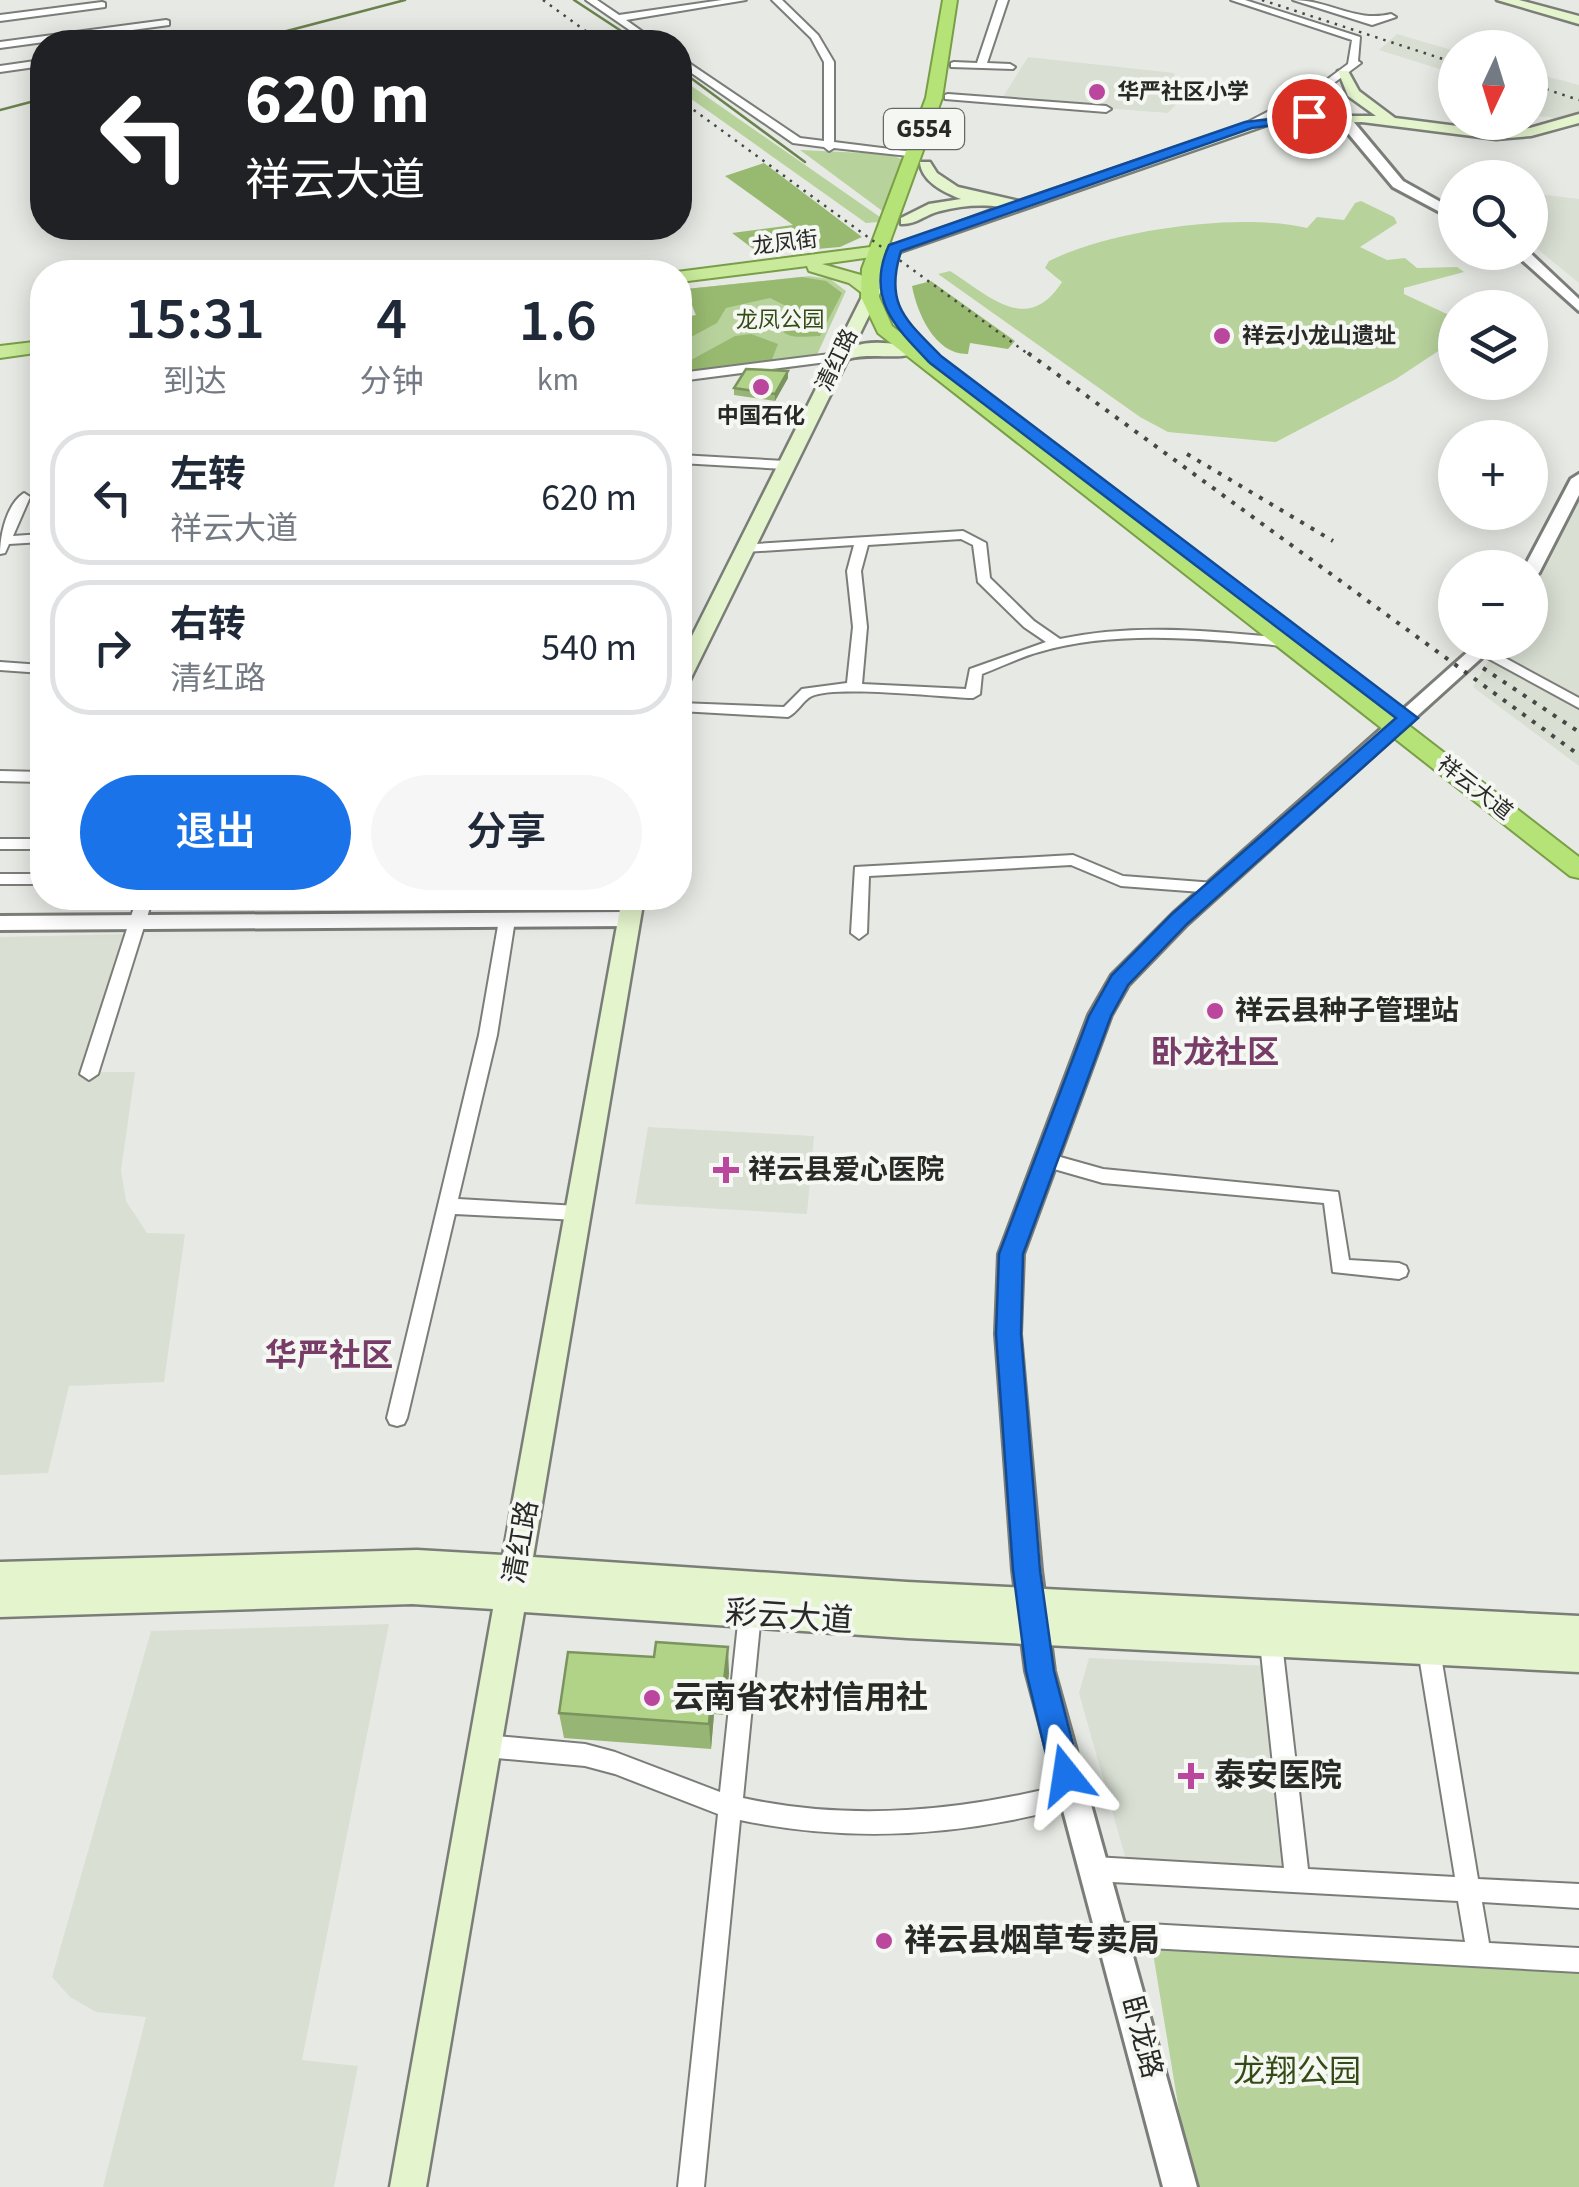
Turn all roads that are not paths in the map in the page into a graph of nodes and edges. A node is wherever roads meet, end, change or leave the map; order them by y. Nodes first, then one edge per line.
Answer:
1 (591, 0) edge
2 (740, 0) edge
3 (778, 0) edge
4 (950, 0) edge
5 (962, 0) edge
6 (1003, 0) edge
7 (1236, 0) edge
8 (1298, 0) edge
9 (1504, 0) edge
10 (101, 3) edge
11 (682, 4) edge
12 (1393, 15) dead end
13 (0, 18) edge
14 (618, 18) junction
15 (1579, 20) edge
16 (166, 22) dead end
17 (112, 30) joint
18 (636, 30) edge
19 (30, 41) edge
20 (0, 45) edge
21 (1363, 55) dead end
22 (30, 65) edge
23 (954, 66) junction
24 (981, 66) junction
25 (1010, 68) dead end
26 (0, 69) edge
27 (692, 69) edge
28 (1348, 70) junction
29 (948, 97) junction
30 (1106, 109) dead end
31 (1342, 117) junction
32 (1579, 118) edge
33 (1250, 124) junction
34 (1427, 128) junction
35 (828, 148) junction
36 (920, 160) junction
37 (994, 201) junction
38 (1022, 205) junction
39 (1438, 206) edge
40 (906, 222) junction
41 (885, 250) junction
42 (799, 264) junction
43 (1540, 270) edge
44 (692, 276) edge
45 (870, 294) junction
46 (1579, 306) edge
47 (30, 348) edge
48 (0, 352) edge
49 (908, 352) junction
50 (838, 357) junction
51 (692, 375) edge
52 (692, 460) edge
53 (786, 464) junction
54 (1579, 479) edge
55 (24, 497) dead end
56 (30, 540) edge
57 (862, 542) junction
58 (2, 545) edge
59 (745, 548) junction
60 (1542, 550) edge
61 (1286, 642) junction
62 (1059, 644) junction
63 (692, 656) edge
64 (1473, 660) edge
65 (1508, 660) edge
66 (0, 666) edge
67 (30, 668) edge
68 (854, 688) junction
69 (1579, 704) edge
70 (692, 707) edge
71 (1403, 723) junction
72 (0, 776) edge
73 (30, 777) edge
74 (0, 844) edge
75 (30, 844) edge
76 (1579, 850) edge
77 (1579, 870) edge
78 (0, 879) edge
79 (30, 879) edge
80 (1215, 888) junction
81 (142, 910) edge
82 (610, 910) edge
83 (631, 910) edge
84 (506, 920) junction
85 (138, 922) junction
86 (0, 923) edge
87 (859, 932) dead end
88 (89, 1074) dead end
89 (1046, 1160) junction
90 (448, 1206) junction
91 (578, 1213) junction
92 (1399, 1270) dead end
93 (398, 1418) dead end
94 (0, 1576) edge
95 (514, 1581) junction
96 (0, 1603) edge
97 (750, 1614) junction
98 (1032, 1616) junction
99 (1579, 1630) edge
100 (1271, 1642) junction
101 (1429, 1650) junction
102 (1579, 1658) edge
103 (485, 1746) junction
104 (1072, 1794) junction
105 (731, 1806) junction
106 (1094, 1869) junction
107 (1297, 1880) junction
108 (1468, 1890) junction
109 (1579, 1896) edge
110 (1113, 1934) junction
111 (1479, 1954) junction
112 (1579, 1960) edge
113 (408, 2187) edge
114 (691, 2187) edge
115 (1180, 2187) edge

1 - 14 street
2 - 11 street
3 - 35 street
4 - 36 highway, 祥云大道 / G554
5 - 23 highway, 祥云大道 / G554
6 - 24 street
7 - 28 street
8 - 12 street
9 - 15 main road
10 - 13 street
10 - 17 street
11 - 14 street
14 - 18 street
16 - 17 street
19 - 20 street
21 - 28 street
22 - 26 street
23 - 24 street
23 - 29 highway, 祥云大道 / G554
24 - 25 street
27 - 35 street
28 - 33 street
28 - 34 main road
29 - 30 street
29 - 36 highway, 祥云大道 / G554
31 - 33 main road
31 - 34 main road
31 - 39 street
32 - 34 main road
33 - 38 main road
35 - 36 street
36 - 37 main road
36 - 40 highway, 祥云大道 / G554
36 - 41 highway, 祥云大道 / G554
37 - 38 main road
37 - 40 main road
38 - 41 main road
40 - 41 highway, 祥云大道 / G554
41 - 42 main road, 龙凤街
41 - 45 highway, 祥云大道 / G554
41 - 71 highway, 祥云大道 / G554
42 - 44 main road, 龙凤街
42 - 45 main road
43 - 46 street
45 - 49 highway, 祥云大道 / G554
45 - 50 main road, 清红路
47 - 48 main road
49 - 50 main road
49 - 61 highway, 祥云大道 / G554
50 - 51 street
50 - 53 main road, 清红路
52 - 53 street
53 - 59 main road, 清红路
54 - 60 street
55 - 58 street
56 - 58 street
57 - 59 street
57 - 62 street
57 - 68 street
59 - 63 main road, 清红路
61 - 62 street
61 - 71 highway, 祥云大道 / G554
62 - 68 street
64 - 71 street, 卧龙路
65 - 69 street
66 - 67 street
68 - 70 street
71 - 76 highway, 祥云大道 / G554
71 - 77 highway, 祥云大道 / G554
71 - 80 street, 卧龙路
72 - 73 street
74 - 75 street
78 - 79 street
80 - 87 street
80 - 89 street, 卧龙路
81 - 85 street
82 - 84 street
83 - 91 main road, 清红路
84 - 85 street
84 - 90 street
85 - 86 street
85 - 88 street
89 - 92 street
89 - 98 street, 卧龙路
90 - 91 street
90 - 93 street
91 - 95 main road, 清红路
94 - 95 main road, 彩云大道
95 - 96 main road, 彩云大道
95 - 97 main road, 彩云大道
95 - 98 main road, 彩云大道
95 - 103 main road, 清红路
97 - 98 main road, 彩云大道
97 - 105 street
98 - 99 main road, 彩云大道
98 - 100 main road, 彩云大道
98 - 104 street, 卧龙路
100 - 101 main road, 彩云大道
100 - 107 street
101 - 102 main road, 彩云大道
101 - 108 street
103 - 105 street
103 - 113 main road, 清红路
104 - 105 street
104 - 106 street, 卧龙路
105 - 114 street
106 - 107 street
106 - 110 street, 卧龙路
107 - 108 street
108 - 109 street
108 - 111 street
110 - 111 street
110 - 115 street, 卧龙路
111 - 112 street

